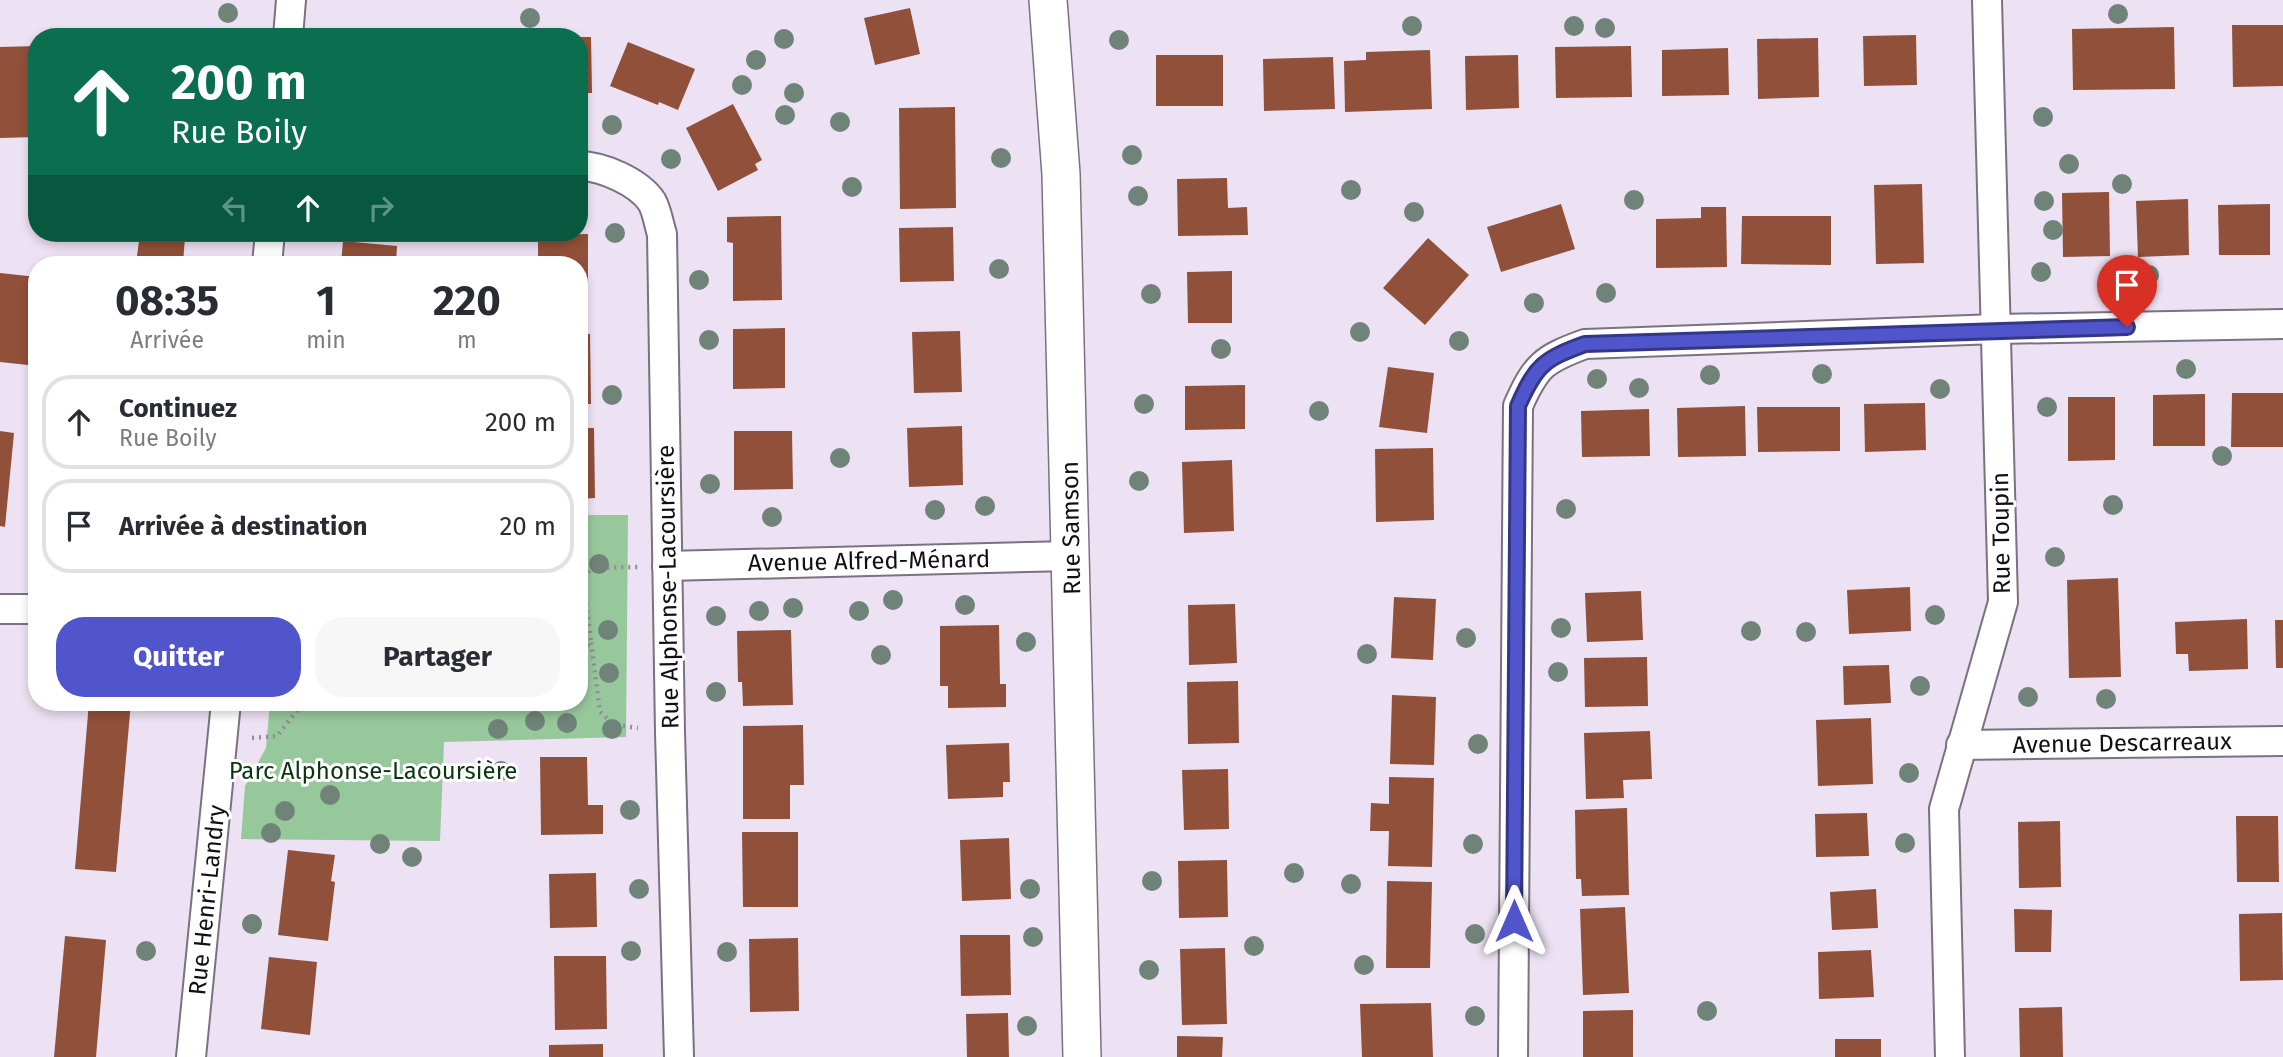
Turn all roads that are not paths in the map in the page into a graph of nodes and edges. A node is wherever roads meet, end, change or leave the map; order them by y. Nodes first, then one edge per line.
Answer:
1 (292, 0) edge
2 (1048, 0) edge
3 (1987, 0) edge
4 (289, 28) edge
5 (588, 166) edge
6 (2283, 324) edge
7 (1997, 329) junction
8 (1072, 556) junction
9 (667, 566) junction
10 (0, 609) edge
11 (28, 609) edge
12 (225, 711) edge
13 (2283, 741) edge
14 (1961, 745) junction
15 (191, 1057) edge
16 (679, 1057) edge
17 (1082, 1057) edge
18 (1513, 1057) edge
19 (1950, 1057) edge

1 - 4 street
2 - 8 street, Rue Samson
3 - 7 street, Rue Toupin
5 - 9 street, Rue Alphonse-Lacoursière
6 - 7 street
7 - 14 street, Rue Toupin
7 - 18 street
8 - 9 street, Avenue Alfred-Ménard
8 - 17 street, Rue Samson
9 - 16 street, Rue Alphonse-Lacoursière
10 - 11 street
12 - 15 street, Rue Henri-Landry
13 - 14 street, Avenue Descarreaux
14 - 19 street, Rue Toupin

